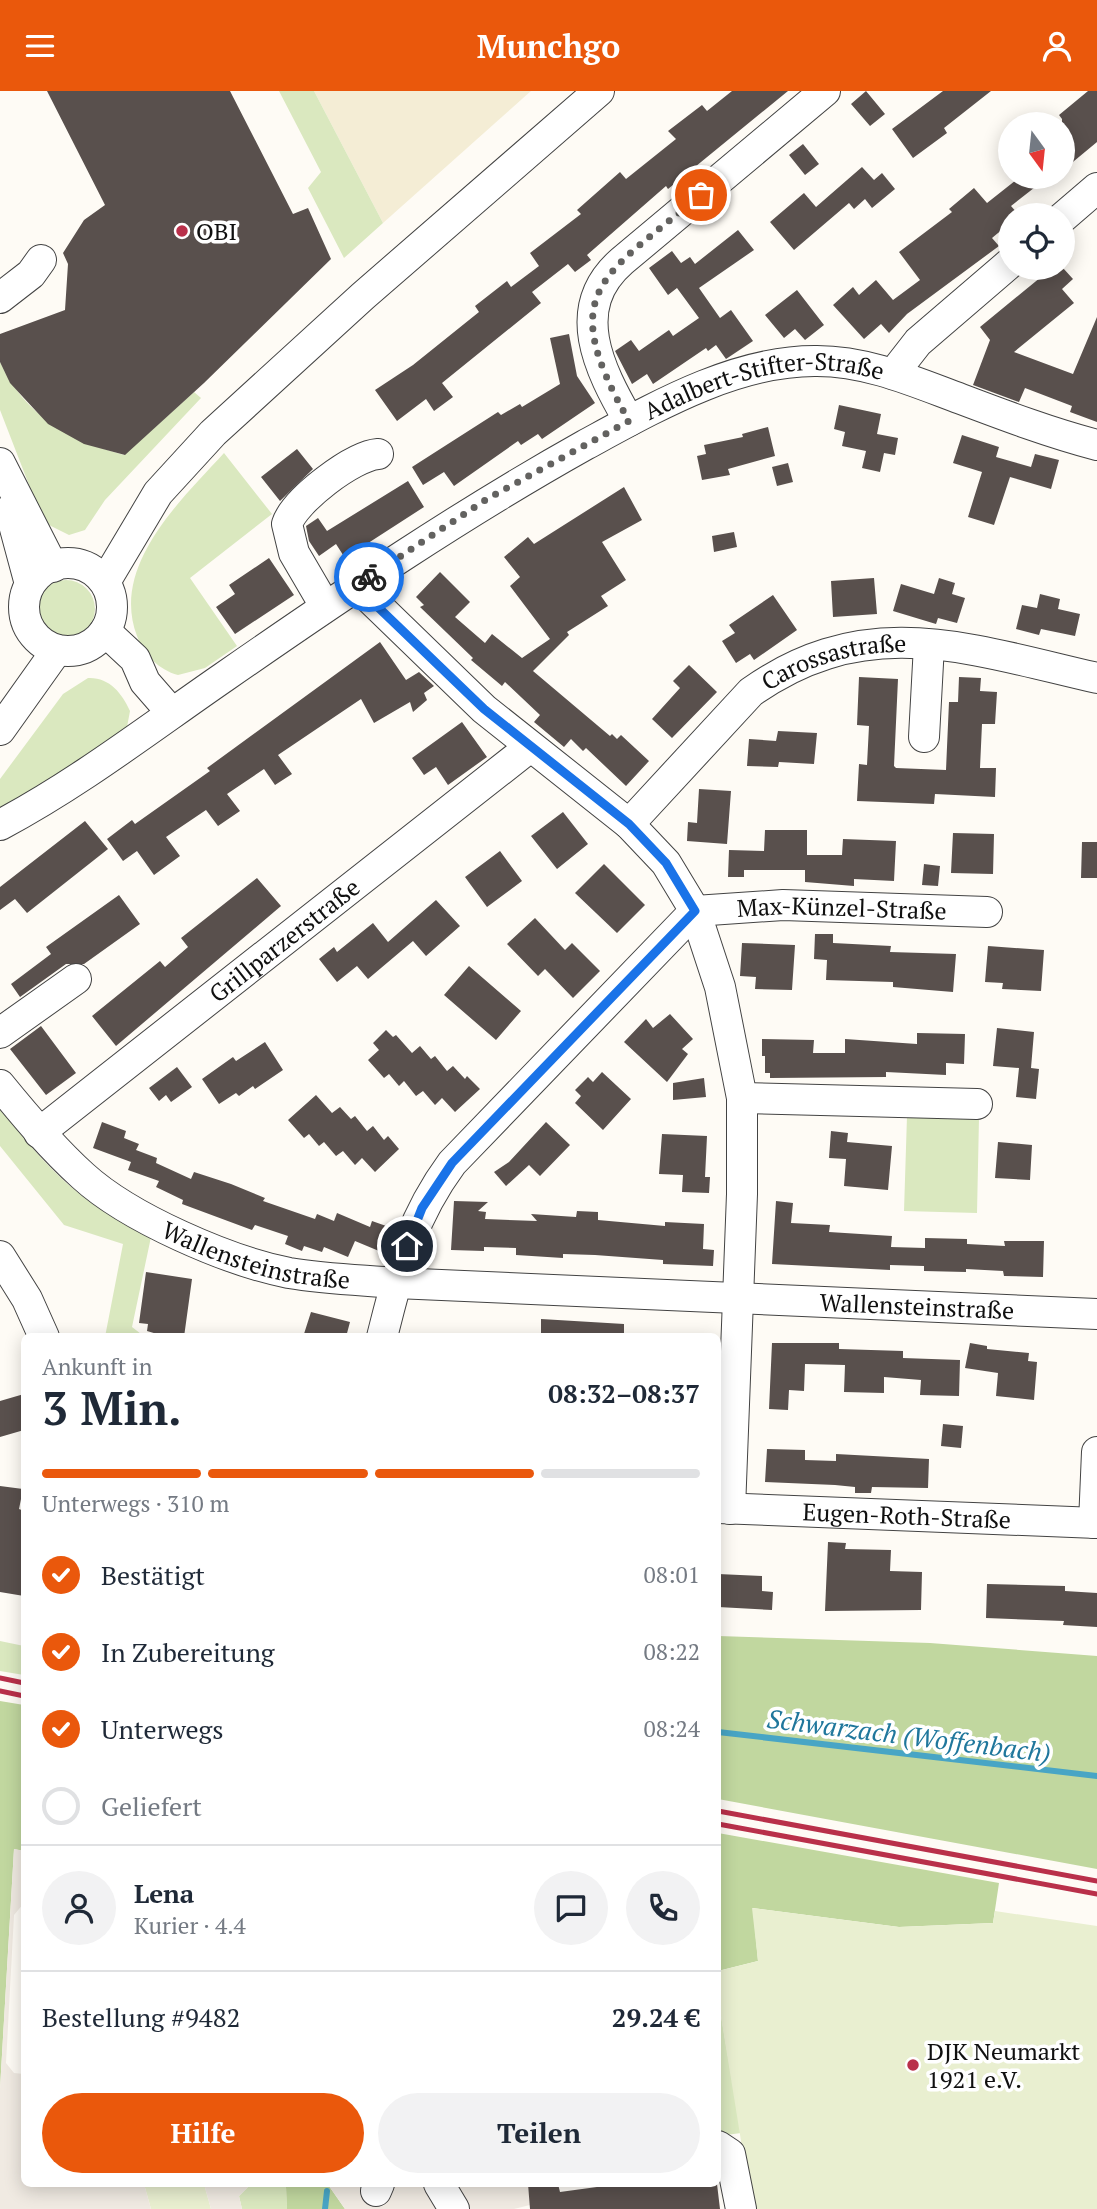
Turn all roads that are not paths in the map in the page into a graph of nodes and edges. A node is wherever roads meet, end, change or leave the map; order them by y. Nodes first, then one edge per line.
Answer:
1 (599, 91) edge
2 (825, 91) edge
3 (1097, 188) edge
4 (1075, 207) edge
5 (41, 260) dead end
6 (998, 273) edge
7 (0, 298) edge
8 (893, 374) junction
9 (629, 421) junction
10 (1097, 445) edge
11 (378, 454) dead end
12 (4, 473) edge
13 (7, 537) edge
14 (95, 574) junction
15 (42, 575) junction
16 (356, 586) junction
17 (326, 606) junction
18 (99, 637) junction
19 (47, 645) junction
20 (929, 645) junction
21 (1097, 678) edge
22 (0, 697) edge
23 (172, 713) junction
24 (0, 730) edge
25 (924, 737) dead end
26 (530, 747) junction
27 (629, 824) junction
28 (0, 825) edge
29 (695, 911) junction
30 (987, 912) dead end
31 (76, 979) dead end
32 (0, 1033) edge
33 (0, 1085) edge
34 (742, 1098) junction
35 (978, 1104) dead end
36 (39, 1133) junction
37 (0, 1256) edge
38 (396, 1283) junction
39 (737, 1300) junction
40 (1097, 1314) edge
41 (42, 1333) edge
42 (383, 1333) edge
43 (1097, 1452) edge
44 (724, 1509) edge
45 (1096, 1523) edge
46 (721, 2148) edge
47 (441, 2187) edge
48 (454, 2209) edge
49 (741, 2209) edge

1 - 14 street
2 - 9 street
3 - 4 street
5 - 7 street
6 - 8 street
8 - 9 street, Adalbert-Stifter-Straße
8 - 10 street, Adalbert-Stifter-Straße
9 - 16 street, Adalbert-Stifter-Straße
11 - 17 street
12 - 13 street
12 - 15 street
13 - 15 street
14 - 15 street
14 - 18 street
15 - 19 street
16 - 17 street, Adalbert-Stifter-Straße
16 - 26 street, Max-Künzel-Straße
17 - 23 street, Adalbert-Stifter-Straße
18 - 19 street
18 - 23 street
19 - 22 street
19 - 24 street
20 - 21 street, Carossastraße
20 - 25 street
20 - 27 street, Carossastraße
23 - 28 street, Adalbert-Stifter-Straße
26 - 27 street, Max-Künzel-Straße
26 - 36 street, Grillparzerstraße
27 - 29 street, Max-Künzel-Straße
29 - 30 street, Max-Künzel-Straße
29 - 34 street, Max-Künzel-Straße
29 - 38 street
31 - 32 street
33 - 36 street, Wallensteinstraße
34 - 35 street
34 - 39 street, Max-Künzel-Straße
36 - 38 street, Wallensteinstraße
37 - 41 street
38 - 39 street, Wallensteinstraße
38 - 42 street
39 - 40 street, Wallensteinstraße
39 - 44 street
43 - 45 street
44 - 45 street, Eugen-Roth-Straße
46 - 49 street
47 - 48 street

